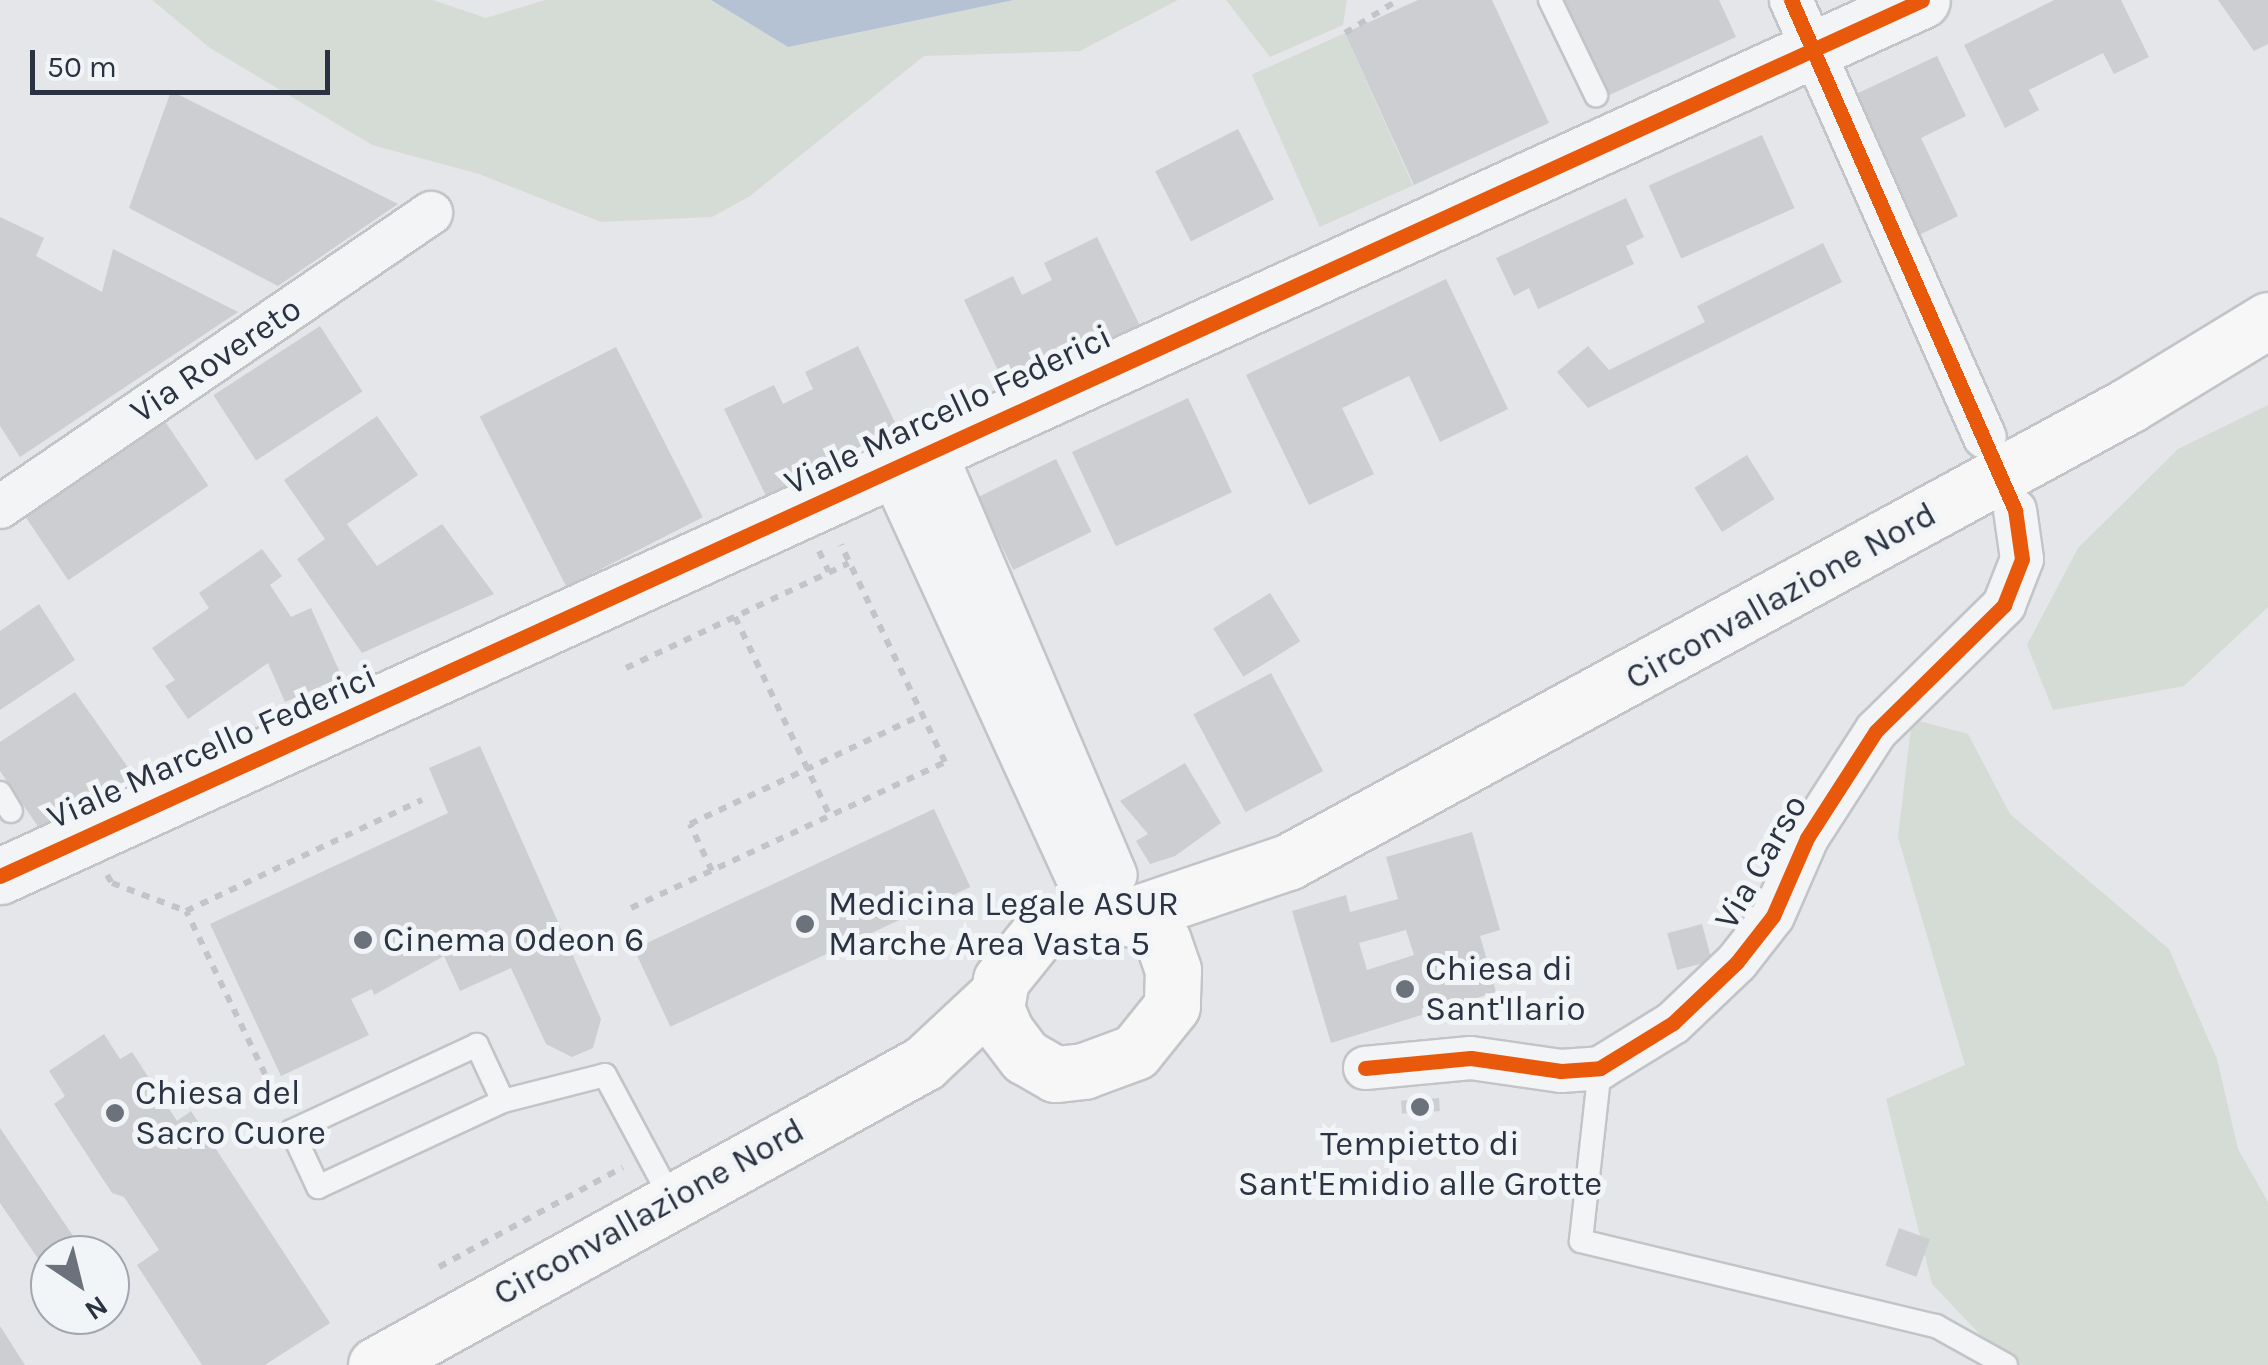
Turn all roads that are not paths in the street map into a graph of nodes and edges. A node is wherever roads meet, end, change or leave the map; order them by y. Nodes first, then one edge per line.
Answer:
1 (1550, 0) edge
2 (1791, 0) edge
3 (1922, 0) edge
4 (1816, 48) junction
5 (1596, 95) dead end
6 (432, 213) dead end
7 (2268, 320) edge
8 (1985, 437) dead end
9 (915, 458) junction
10 (0, 507) edge
11 (2015, 510) dead end
12 (1288, 862) junction
13 (0, 876) edge
14 (1096, 895) junction
15 (1173, 970) junction
16 (998, 994) junction
17 (1025, 1057) junction
18 (924, 1063) junction
19 (1365, 1068) dead end
20 (1600, 1068) junction
21 (503, 1101) junction
22 (659, 1176) junction
23 (376, 1365) edge
24 (2006, 1365) edge

1 - 5 lane
2 - 4 street
3 - 4 street, Viale Marcello Federici
4 - 8 street
4 - 9 street, Viale Marcello Federici
6 - 10 street, Via Rovereto
7 - 12 main road, Circonvallazione Nord
9 - 13 street, Viale Marcello Federici
9 - 14 street
9 - 14 street
11 - 20 street, Via Carso
12 - 14 main road, Circonvallazione Nord
12 - 15 main road, Circonvallazione Nord
14 - 15 main road
14 - 16 main road, Circonvallazione Nord
15 - 17 main road, Circonvallazione Nord
16 - 17 main road
16 - 18 main road, Circonvallazione Nord
17 - 18 main road, Circonvallazione Nord
18 - 22 main road, Circonvallazione Nord
19 - 20 street, Via Carso
20 - 24 lane
21 - 21 lane
21 - 22 lane
22 - 23 main road, Circonvallazione Nord

